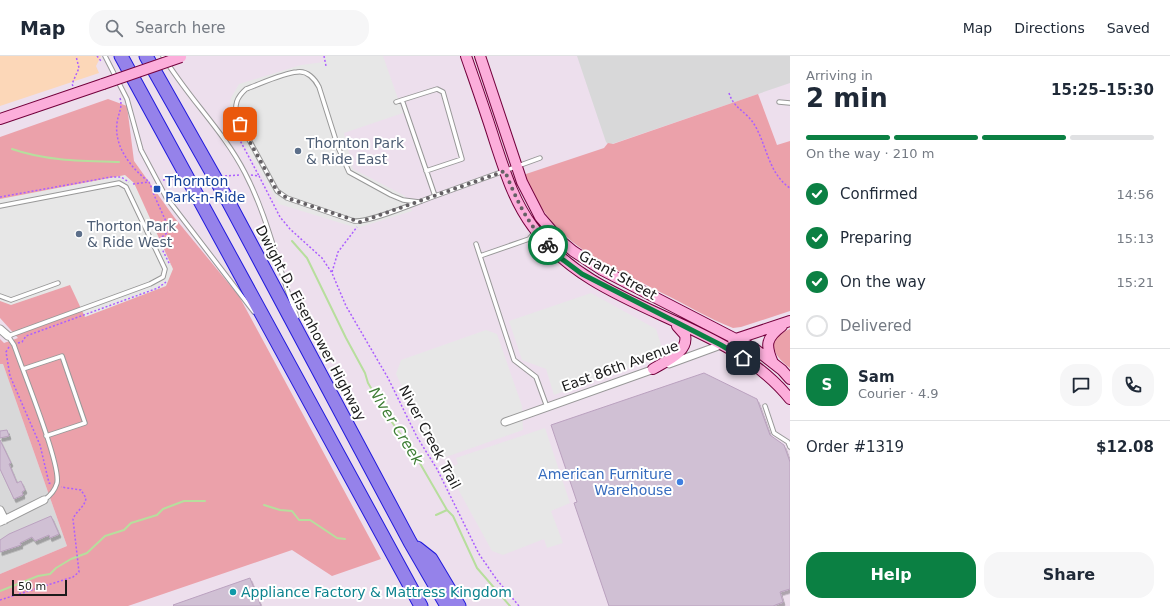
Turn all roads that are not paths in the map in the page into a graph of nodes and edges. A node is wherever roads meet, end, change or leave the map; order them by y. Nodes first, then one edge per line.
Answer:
1 (106, 56) edge
2 (121, 56) edge
3 (146, 56) edge
4 (163, 56) edge
5 (466, 56) edge
6 (480, 56) edge
7 (182, 57) edge
8 (149, 71) junction
9 (402, 100) junction
10 (396, 102) dead end
11 (779, 102) dead end
12 (790, 103) edge
13 (0, 119) edge
14 (540, 158) dead end
15 (517, 167) junction
16 (426, 171) junction
17 (505, 171) junction
18 (435, 196) junction
19 (418, 202) junction
20 (0, 206) edge
21 (536, 232) junction
22 (476, 244) dead end
23 (480, 256) junction
24 (58, 283) dead end
25 (0, 296) edge
26 (667, 318) junction
27 (789, 321) edge
28 (0, 329) edge
29 (8, 336) junction
30 (736, 339) junction
31 (721, 345) junction
32 (773, 363) junction
33 (316, 364) junction
34 (23, 369) junction
35 (653, 369) junction
36 (296, 377) junction
37 (790, 379) edge
38 (790, 399) edge
39 (764, 406) dead end
40 (547, 407) junction
41 (504, 422) dead end
42 (46, 436) junction
43 (790, 447) edge
44 (44, 500) joint
45 (0, 510) edge
46 (2, 521) edge
47 (384, 538) junction
48 (410, 542) junction
49 (414, 606) edge
50 (421, 606) edge
51 (437, 606) edge
52 (447, 606) edge
53 (459, 606) edge

1 - 36 lane
2 - 36 highway
3 - 8 highway, Dwight D. Eisenhower Highway
4 - 33 lane
5 - 17 street, Grant Street
6 - 15 street, Grant Street
7 - 8 street, bridge
8 - 13 street, bridge
8 - 33 highway, Dwight D. Eisenhower Highway
8 - 51 highway
9 - 10 lane
9 - 16 lane
9 - 16 lane
11 - 12 lane
14 - 15 lane
15 - 17 lane
15 - 30 street, Grant Street
16 - 18 lane
17 - 18 lane
17 - 21 street, Grant Street
18 - 19 lane
19 - 19 lane
20 - 29 lane
21 - 23 lane
21 - 26 street, Grant Street
22 - 23 lane
23 - 40 lane
24 - 25 lane
26 - 31 street, Grant Street
26 - 35 street
27 - 30 street, East 86th Avenue
27 - 32 street
28 - 29 street
29 - 34 lane
30 - 31 street, East 86th Avenue
30 - 32 street, Grant Street
31 - 35 street, East 86th Avenue
31 - 38 street, Grant Street
32 - 37 street, Grant Street
33 - 48 highway, Dwight D. Eisenhower Highway
34 - 42 lane
34 - 42 lane
35 - 40 street, East 86th Avenue
36 - 47 highway
39 - 43 lane
40 - 41 street, East 86th Avenue
42 - 44 lane
44 - 46 street
45 - 46 street
47 - 49 highway
47 - 50 highway
48 - 52 highway, Dwight D. Eisenhower Highway
48 - 53 highway

